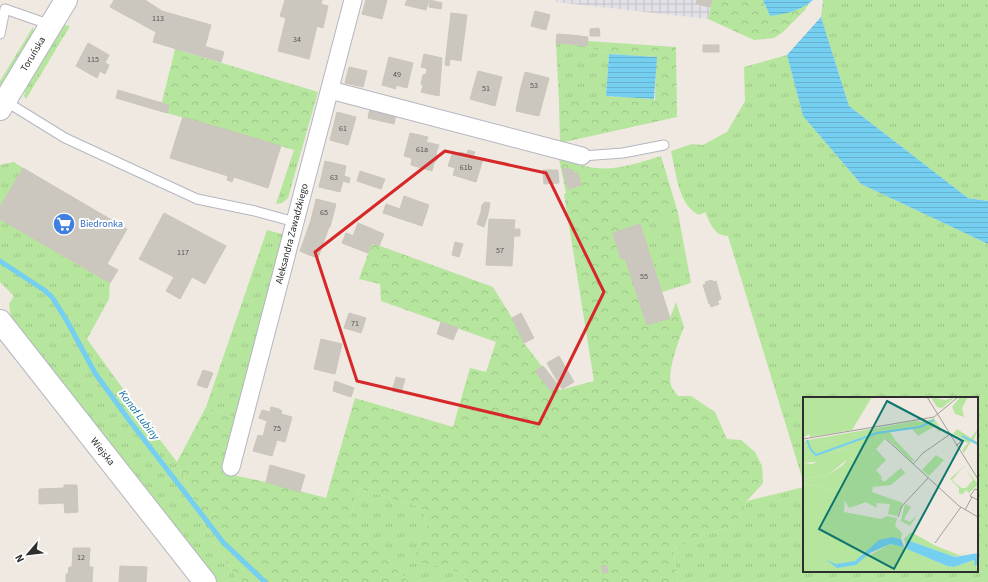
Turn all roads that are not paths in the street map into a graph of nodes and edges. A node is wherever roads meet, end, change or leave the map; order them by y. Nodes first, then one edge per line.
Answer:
1 (66, 0) edge
2 (354, 0) edge
3 (51, 26) junction
4 (0, 34) edge
5 (330, 90) junction
6 (3, 105) edge
7 (664, 145) dead end
8 (582, 156) joint
9 (295, 222) junction
10 (0, 322) edge
11 (231, 467) dead end
12 (205, 582) edge

1 - 3 street, Toruńska
2 - 5 street, Aleksandra Zawadzkiego
3 - 4 lane
3 - 6 street, Toruńska
5 - 8 street
5 - 9 street, Aleksandra Zawadzkiego
6 - 9 lane
7 - 8 lane
9 - 11 street, Aleksandra Zawadzkiego
10 - 12 street, Wiejska

